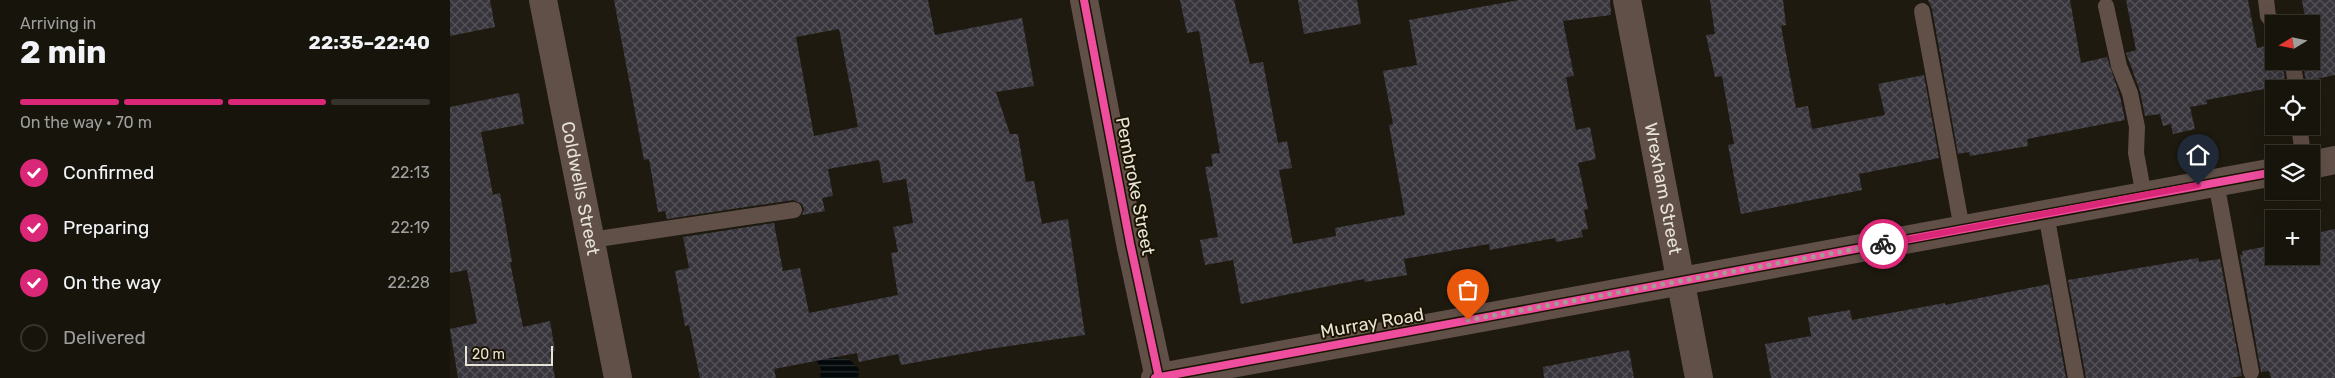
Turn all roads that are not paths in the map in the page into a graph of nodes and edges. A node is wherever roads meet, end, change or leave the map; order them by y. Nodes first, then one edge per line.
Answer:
1 (543, 0) edge
2 (1084, 0) edge
3 (1627, 0) edge
4 (2266, 0) edge
5 (2106, 6) dead end
6 (1922, 11) dead end
7 (2268, 15) edge
8 (2335, 160) edge
9 (2320, 163) edge
10 (2265, 174) edge
11 (2216, 182) junction
12 (2144, 196) junction
13 (794, 210) dead end
14 (2046, 214) junction
15 (1962, 229) junction
16 (591, 240) junction
17 (1681, 281) junction
18 (2251, 372) dead end
19 (618, 378) edge
20 (1157, 378) edge
21 (1699, 378) edge
22 (2076, 378) edge

1 - 16 street, Coldwells Street
2 - 20 street, Pembroke Street
3 - 17 street, Wrexham Street
4 - 7 lane
5 - 12 lane
6 - 15 lane
8 - 9 street
10 - 11 street, Murray Road
11 - 12 street, Murray Road
11 - 18 lane
12 - 14 street, Murray Road
13 - 16 lane
14 - 15 street, Murray Road
14 - 22 lane
15 - 17 street, Murray Road
16 - 19 street, Coldwells Street
17 - 20 street, Murray Road
17 - 21 street, Wrexham Street

